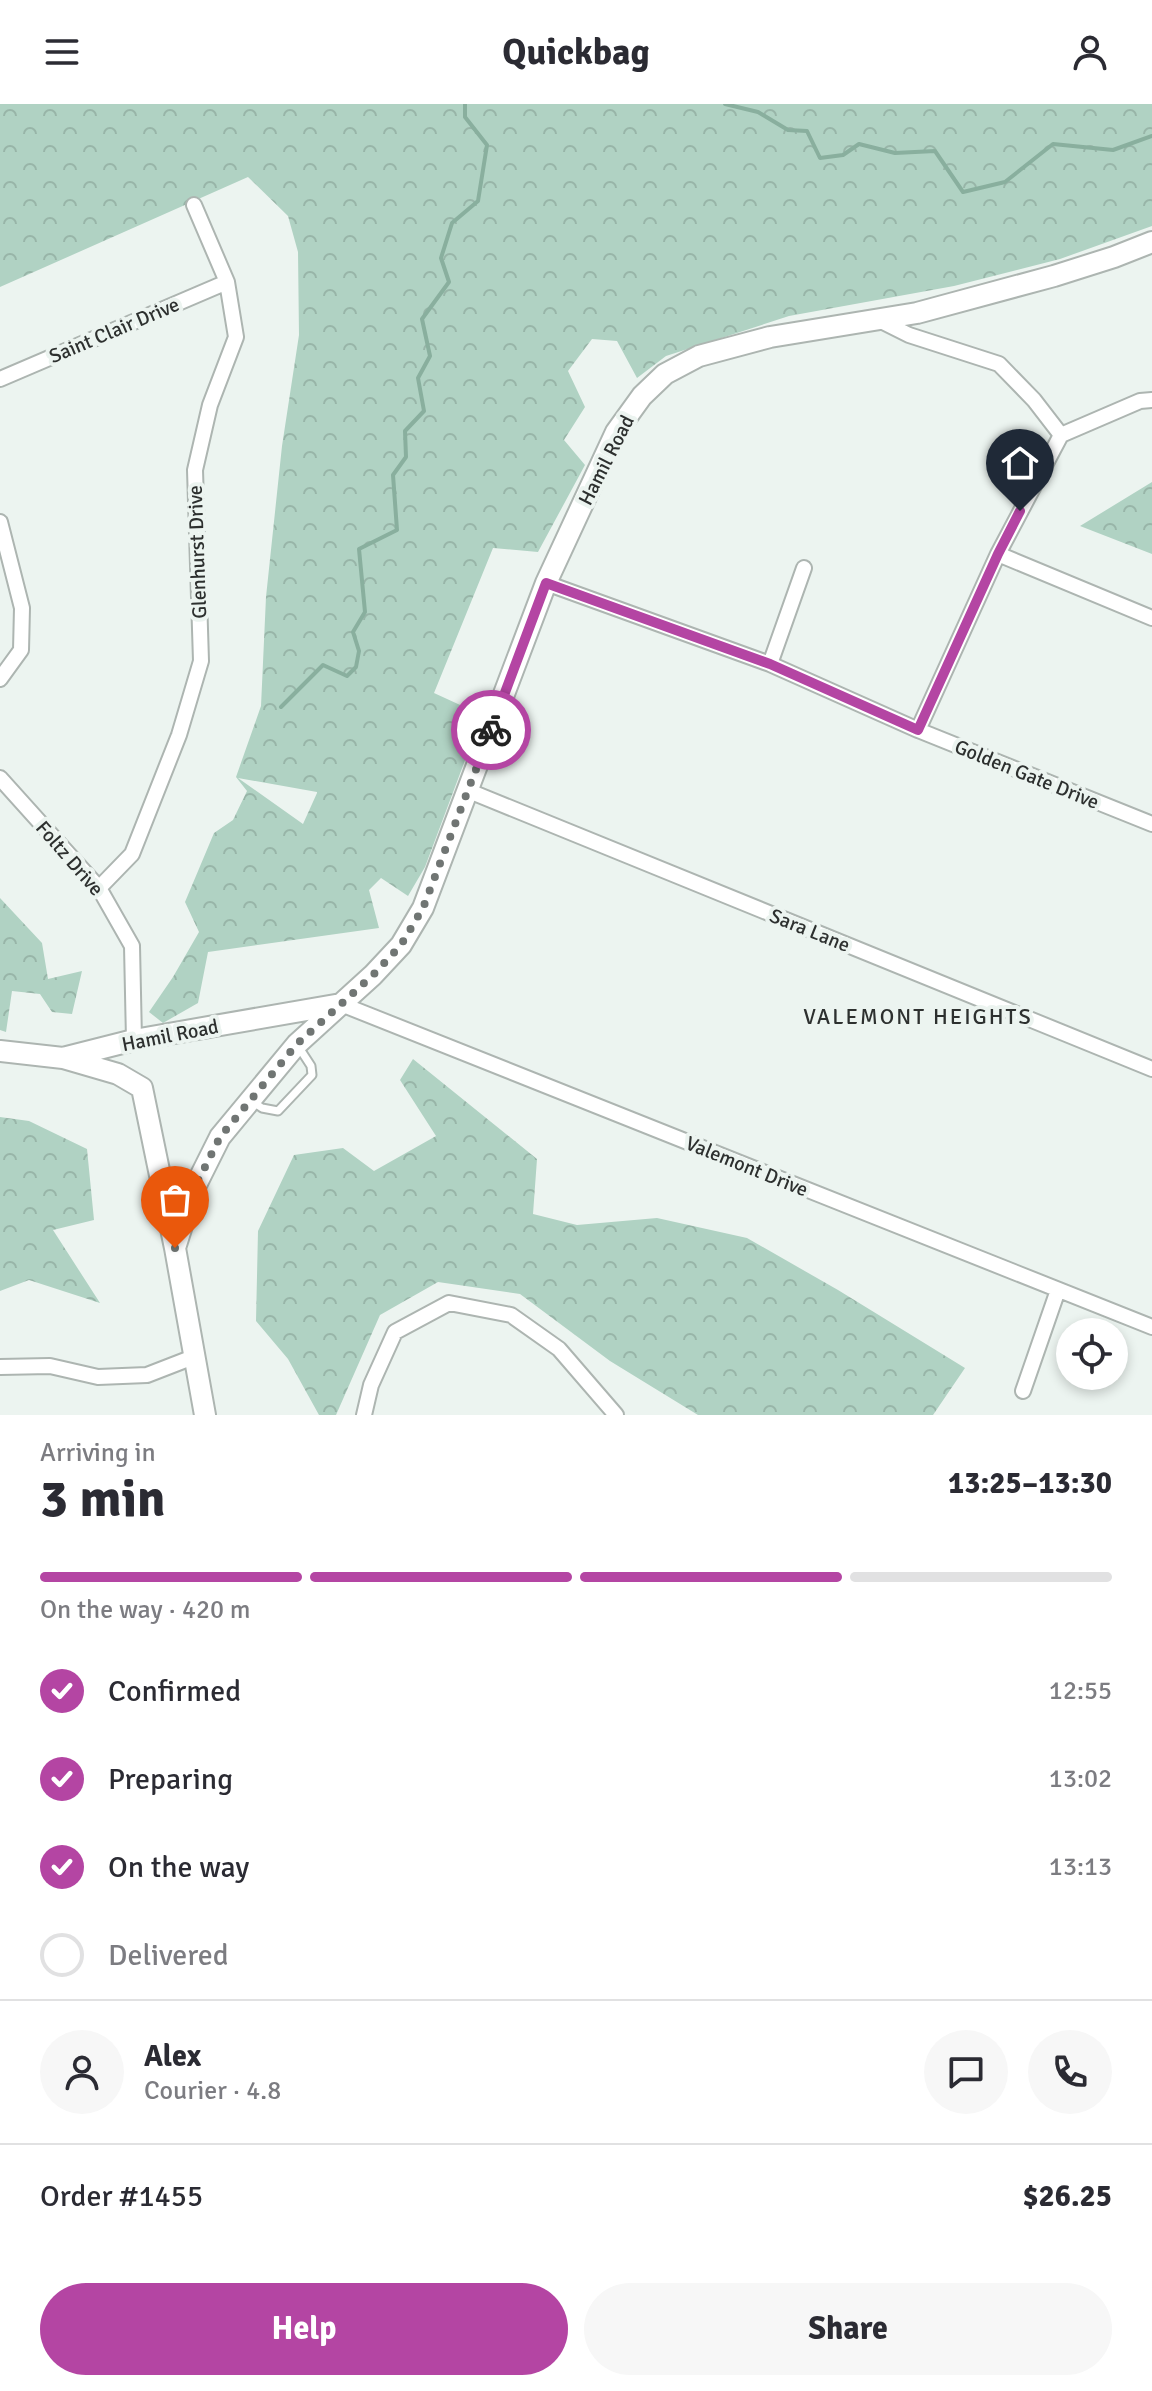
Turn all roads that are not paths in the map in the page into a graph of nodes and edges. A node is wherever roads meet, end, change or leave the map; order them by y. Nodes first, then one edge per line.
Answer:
1 (194, 205) dead end
2 (1152, 242) edge
3 (227, 282) junction
4 (917, 313) junction
5 (879, 320) junction
6 (929, 341) junction
7 (0, 379) edge
8 (1152, 400) edge
9 (1061, 435) junction
10 (0, 522) edge
11 (998, 554) junction
12 (804, 568) dead end
13 (546, 583) junction
14 (1152, 618) edge
15 (770, 664) junction
16 (0, 679) edge
17 (918, 730) junction
18 (0, 778) edge
19 (469, 791) junction
20 (1152, 824) edge
21 (99, 888) junction
22 (341, 1004) junction
23 (134, 1040) junction
24 (297, 1044) junction
25 (0, 1051) edge
26 (63, 1058) junction
27 (1152, 1069) edge
28 (250, 1100) junction
29 (175, 1248) junction
30 (1058, 1290) junction
31 (1152, 1327) edge
32 (196, 1356) junction
33 (0, 1367) edge
34 (1023, 1391) dead end
35 (205, 1415) edge
36 (364, 1415) edge
37 (616, 1415) edge

1 - 3 street, Glenhurst Drive
2 - 4 street, Hamil Road
3 - 7 street, Saint Clair Drive
3 - 21 street, Glenhurst Drive
4 - 5 street, Hamil Road
4 - 6 street
5 - 6 street
5 - 13 street, Hamil Road
6 - 9 street
8 - 9 street
9 - 11 street
10 - 16 street
11 - 14 street
11 - 17 street
12 - 15 street
13 - 15 street, Golden Gate Drive
13 - 19 street, Hamil Road
15 - 17 street, Golden Gate Drive
17 - 20 street, Golden Gate Drive
18 - 21 street, Foltz Drive
19 - 22 street, Hamil Road
19 - 27 street, Sara Lane
21 - 23 street, Foltz Drive
22 - 23 street, Hamil Road
22 - 24 street, Hamil Road
22 - 30 street, Valemont Drive
23 - 26 street, Hamil Road
24 - 28 street, Hamil Road
24 - 28 lane
25 - 26 street, Hamil Road
26 - 29 street
28 - 29 street, Hamil Road
29 - 32 street
30 - 31 street, Valemont Drive
30 - 34 street
32 - 33 street
32 - 35 street
36 - 37 street

